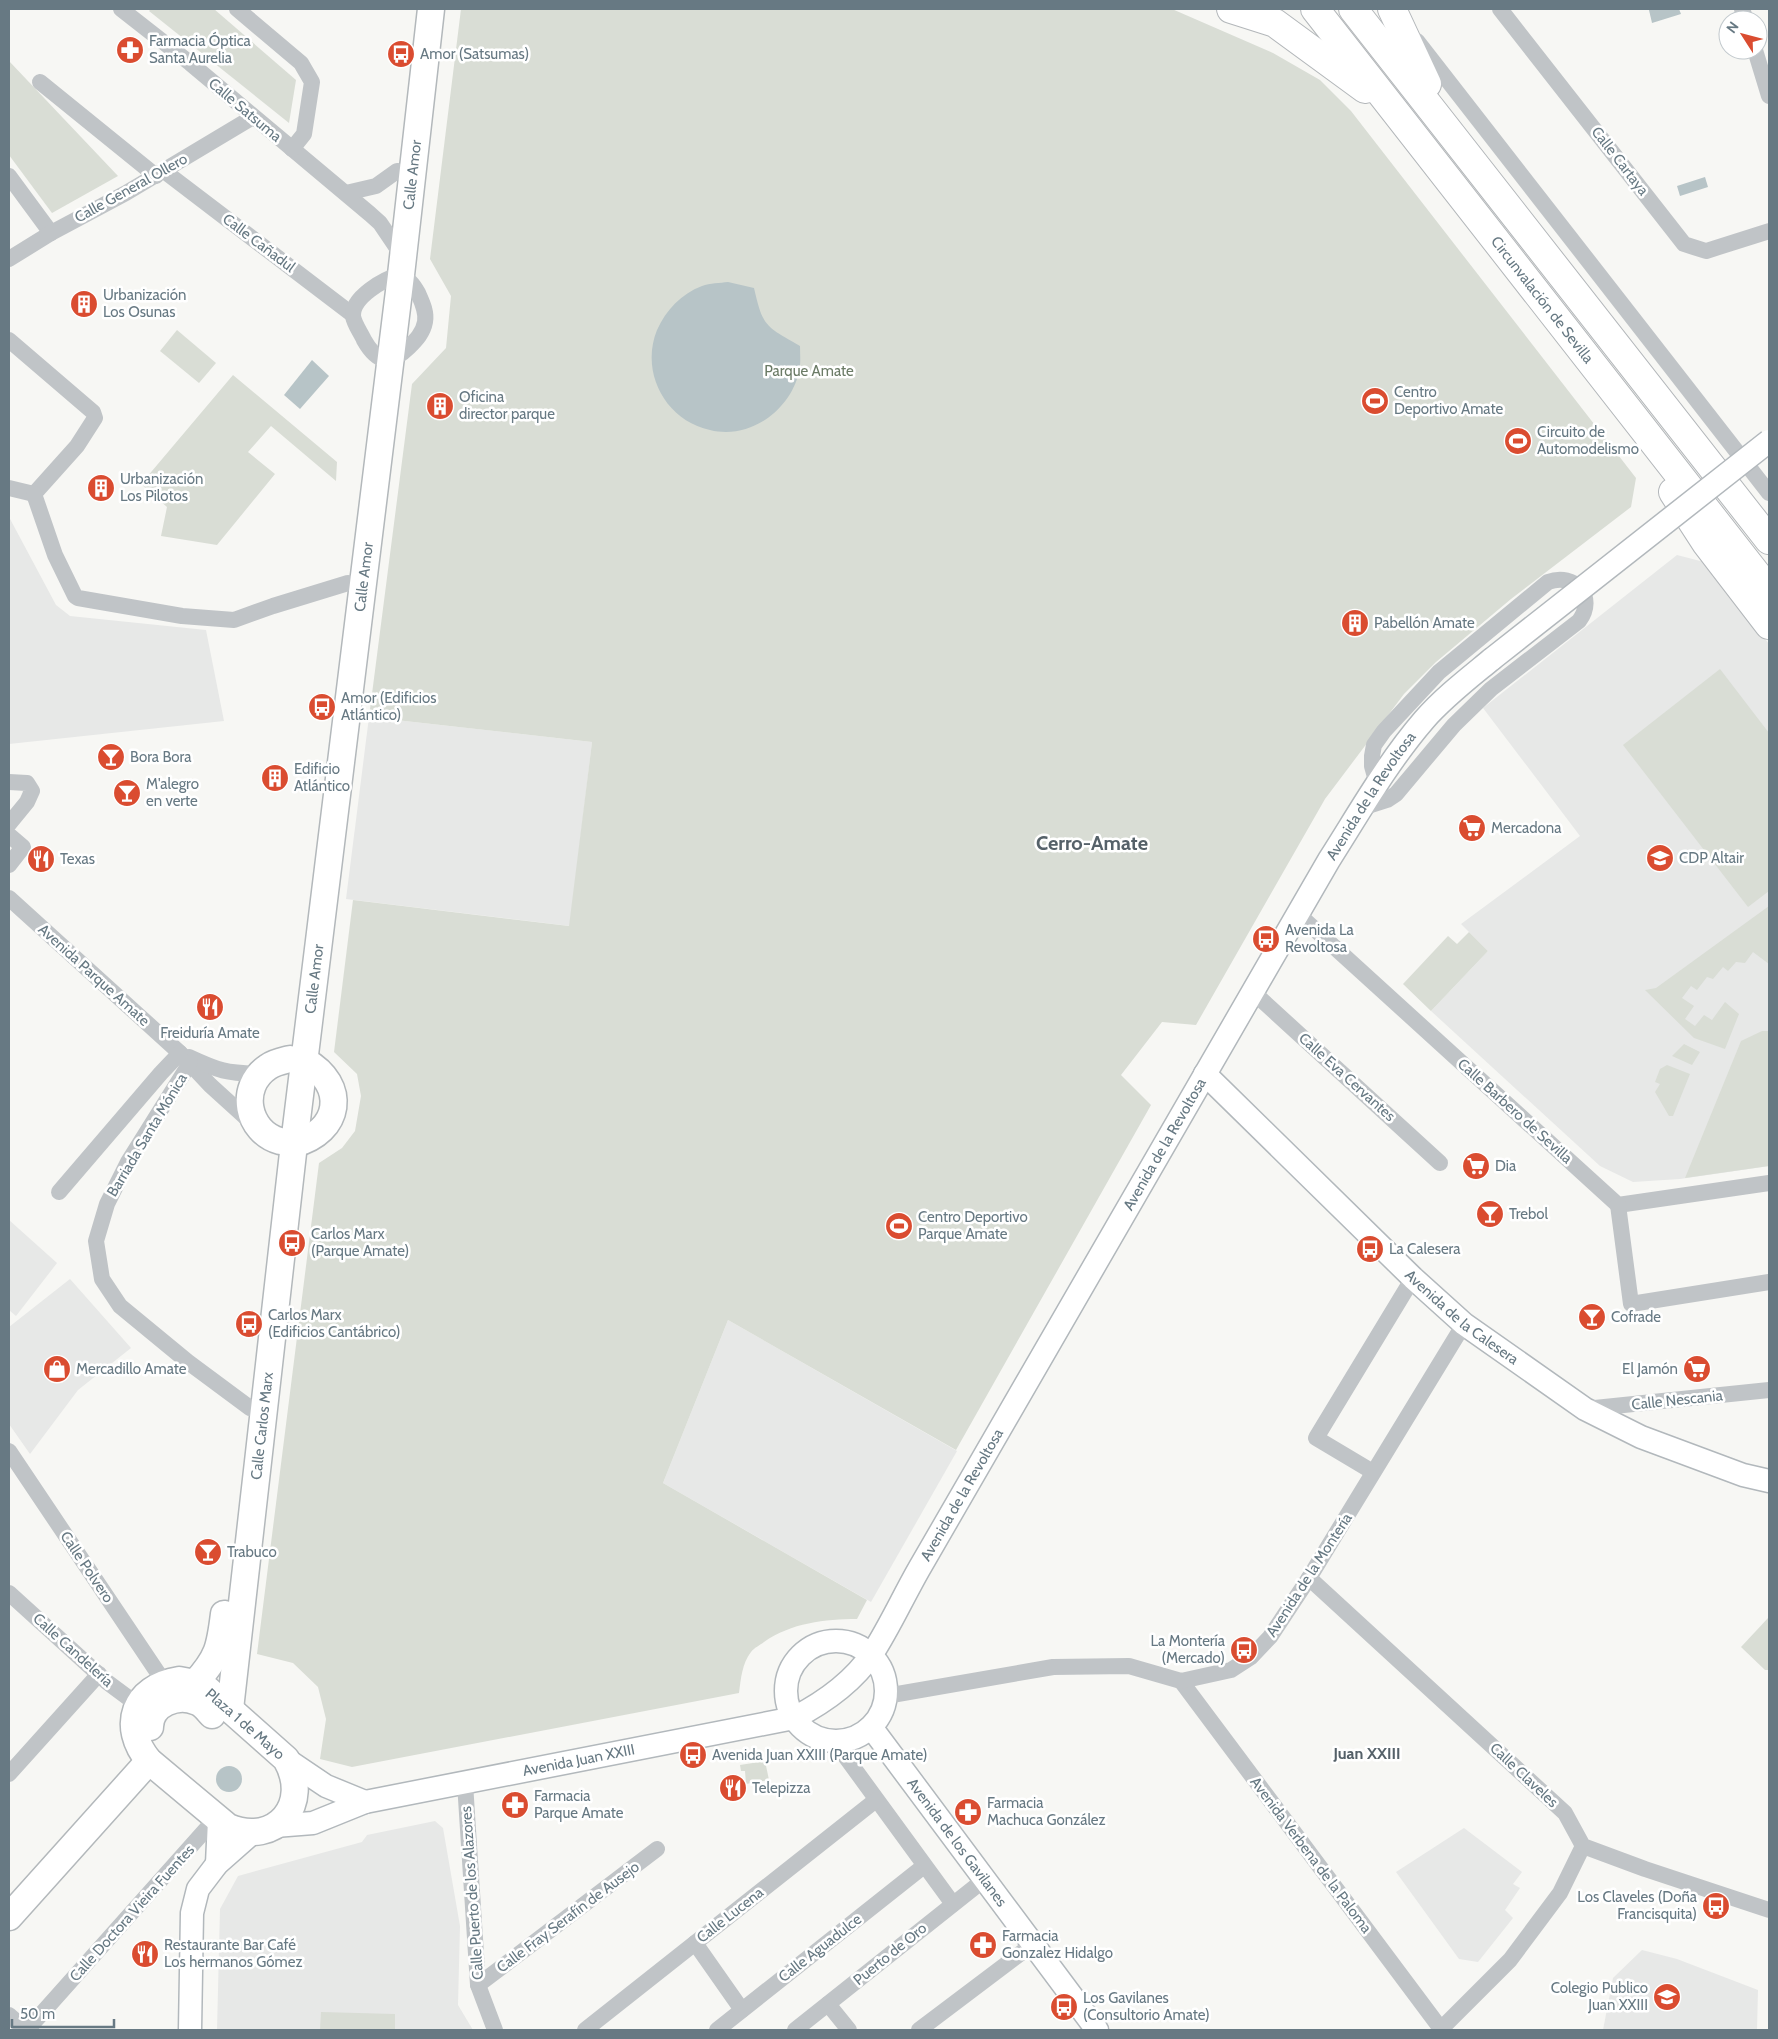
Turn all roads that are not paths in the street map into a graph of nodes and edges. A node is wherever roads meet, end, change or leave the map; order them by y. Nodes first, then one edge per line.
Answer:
1 (238, 9) edge
2 (416, 9) edge
3 (431, 9) edge
4 (1230, 9) edge
5 (1315, 9) edge
6 (1353, 9) edge
7 (1500, 9) edge
8 (1393, 10) edge
9 (130, 11) edge
10 (1761, 60) edge
11 (40, 82) dead end
12 (1769, 96) edge
13 (253, 117) junction
14 (1400, 117) junction
15 (1449, 131) junction
16 (292, 150) junction
17 (396, 171) junction
18 (160, 173) junction
19 (9, 176) edge
20 (346, 193) junction
21 (1769, 231) edge
22 (51, 232) junction
23 (389, 236) junction
24 (9, 260) edge
25 (396, 271) junction
26 (353, 315) junction
27 (9, 340) edge
28 (1581, 348) junction
29 (382, 358) junction
30 (1652, 392) junction
31 (1769, 441) edge
32 (9, 488) edge
33 (1769, 493) edge
34 (34, 494) junction
35 (1769, 512) edge
36 (1769, 540) edge
37 (348, 583) junction
38 (1769, 590) edge
39 (1769, 626) edge
40 (9, 782) edge
41 (1377, 784) junction
42 (1362, 808) junction
43 (9, 824) edge
44 (9, 835) edge
45 (9, 865) edge
46 (9, 898) edge
47 (1298, 914) junction
48 (1253, 992) junction
49 (185, 1058) junction
50 (298, 1060) junction
51 (259, 1074) junction
52 (1205, 1074) junction
53 (280, 1140) junction
54 (1440, 1163) dead end
55 (1769, 1183) edge
56 (59, 1192) dead end
57 (1618, 1205) junction
58 (1413, 1278) junction
59 (1769, 1282) edge
60 (1464, 1324) junction
61 (1769, 1390) edge
62 (250, 1408) junction
63 (1585, 1409) junction
64 (9, 1451) edge
65 (1373, 1472) junction
66 (1769, 1481) edge
67 (1309, 1578) junction
68 (9, 1593) edge
69 (871, 1655) junction
70 (99, 1674) junction
71 (1181, 1681) junction
72 (164, 1682) junction
73 (195, 1682) junction
74 (886, 1696) junction
75 (138, 1705) junction
76 (230, 1709) junction
77 (794, 1718) junction
78 (871, 1727) junction
79 (834, 1741) junction
80 (286, 1759) junction
81 (152, 1764) junction
82 (9, 1774) edge
83 (191, 1781) junction
84 (465, 1783) junction
85 (876, 1800) junction
86 (365, 1802) junction
87 (218, 1819) junction
88 (264, 1830) junction
89 (1583, 1846) junction
90 (657, 1849) dead end
91 (217, 1864) junction
92 (924, 1866) junction
93 (985, 1879) junction
94 (953, 1904) junction
95 (1769, 1910) edge
96 (9, 1917) edge
97 (695, 1943) junction
98 (1033, 1944) junction
99 (478, 1985) junction
100 (828, 2004) junction
101 (742, 2010) junction
102 (9, 2015) edge
103 (27, 2030) edge
104 (190, 2030) edge
105 (495, 2030) edge
106 (585, 2030) edge
107 (717, 2030) edge
108 (795, 2030) edge
109 (849, 2030) edge
110 (919, 2030) edge
111 (1097, 2030) edge
112 (1440, 2030) edge

1 - 16 street
2 - 17 main road, Calle Amor
3 - 25 main road, Calle Amor
4 - 14 highway
5 - 14 highway, Circunvalación de Sevilla
6 - 15 highway, Circunvalación de Sevilla
7 - 21 street, Calle Cartaya
8 - 15 highway
8 - 33 street
9 - 13 street, Calle Satsuma
10 - 12 street
11 - 18 street, Calle Cañadul
13 - 16 street, Calle Satsuma
13 - 18 street, Calle General Ollero
14 - 28 highway, Circunvalación de Sevilla
15 - 30 highway, Circunvalación de Sevilla
16 - 20 street, Calle Satsuma
17 - 20 street
17 - 23 main road, Calle Amor
18 - 22 street, Calle General Ollero
18 - 26 street, Calle Cañadul
19 - 22 street
20 - 23 street, Calle Satsuma
22 - 24 street, Calle General Ollero
23 - 25 main road, Calle Amor
25 - 26 street
25 - 29 main road, Calle Amor
25 - 29 street
26 - 29 street
27 - 34 street
28 - 38 highway, Circunvalación de Sevilla
28 - 39 highway
29 - 37 main road, Calle Amor
29 - 50 main road, Calle Amor
30 - 35 highway
30 - 36 highway, Circunvalación de Sevilla
31 - 41 street, Avenida de la Revoltosa, bridge
32 - 34 street
34 - 37 street, Calle Amor
37 - 50 main road, Calle Amor
40 - 43 street
41 - 42 street, Avenida de la Revoltosa
41 - 42 street
42 - 47 street, Avenida de la Revoltosa
44 - 45 street
46 - 49 street, Avenida Parque Amate
47 - 48 street, Avenida de la Revoltosa
47 - 57 street, Calle Barbero de Sevilla
48 - 52 street, Avenida de la Revoltosa
48 - 54 street, Calle Eva Cervantes
49 - 51 street, Avenida Parque Amate
49 - 53 street, Avenida Parque Amate
49 - 56 street
49 - 62 street, Barriada Santa Mónica
50 - 51 main road
50 - 53 main road, Calle Amor
50 - 53 main road
51 - 53 main road
52 - 58 street, Avenida de la Calesera
52 - 69 street, Avenida de la Revoltosa
53 - 62 main road, Calle Carlos Marx
53 - 76 main road, Calle Carlos Marx
55 - 57 street
57 - 59 street
58 - 60 street, Avenida de la Calesera
58 - 65 street
60 - 63 street, Avenida de la Calesera
60 - 65 street, Avenida de la Montería
61 - 63 street, Calle Nescania
62 - 73 main road, Calle Carlos Marx
63 - 66 street, Avenida de la Calesera
64 - 72 street, Calle Polvero
65 - 67 street, Avenida de la Montería
67 - 71 street, Avenida de la Montería
67 - 89 street, Calle Claveles
68 - 70 street, Calle Candelería
69 - 74 street
69 - 77 street, Avenida de la Revoltosa
69 - 77 street
70 - 75 street, Calle Candelería
70 - 82 street
71 - 74 street, Avenida de la Montería
71 - 112 street, Avenida Verbena de la Paloma
72 - 73 main road, Plaza 1 de Mayo
72 - 75 main road
73 - 76 main road, Plaza 1 de Mayo
74 - 78 street
75 - 81 main road
76 - 80 main road, Plaza 1 de Mayo
77 - 79 street
77 - 84 street, Avenida Juan XXIII
78 - 79 street
78 - 93 street, Avenida de los Gavilanes
79 - 85 street
80 - 86 street
80 - 88 main road, Plaza 1 de Mayo
81 - 83 main road
81 - 87 main road
81 - 96 main road
83 - 83 main road
84 - 86 street, Avenida Juan XXIII
84 - 99 street, Calle Puerto de los Alazores
85 - 92 street
85 - 97 street, Calle Lucena
86 - 88 street, Avenida Juan XXIII
87 - 88 main road
87 - 91 street
87 - 103 street, Calle Doctora Vieira Fuentes
88 - 91 street
89 - 95 street
89 - 112 street
90 - 99 street, Calle Fray Serafín de Ausejo
91 - 104 street
92 - 94 street
92 - 101 street, Calle Aguadulce
93 - 94 street, Puerto de Oro
93 - 98 street, Avenida de los Gavilanes
94 - 100 street, Puerto de Oro
97 - 101 street
97 - 106 street, Calle Lucena
98 - 110 street
98 - 111 street, Avenida de los Gavilanes
99 - 105 street, Calle Puerto de los Alazores
100 - 108 street, Puerto de Oro
100 - 109 street
101 - 107 street, Calle Aguadulce
102 - 103 street

